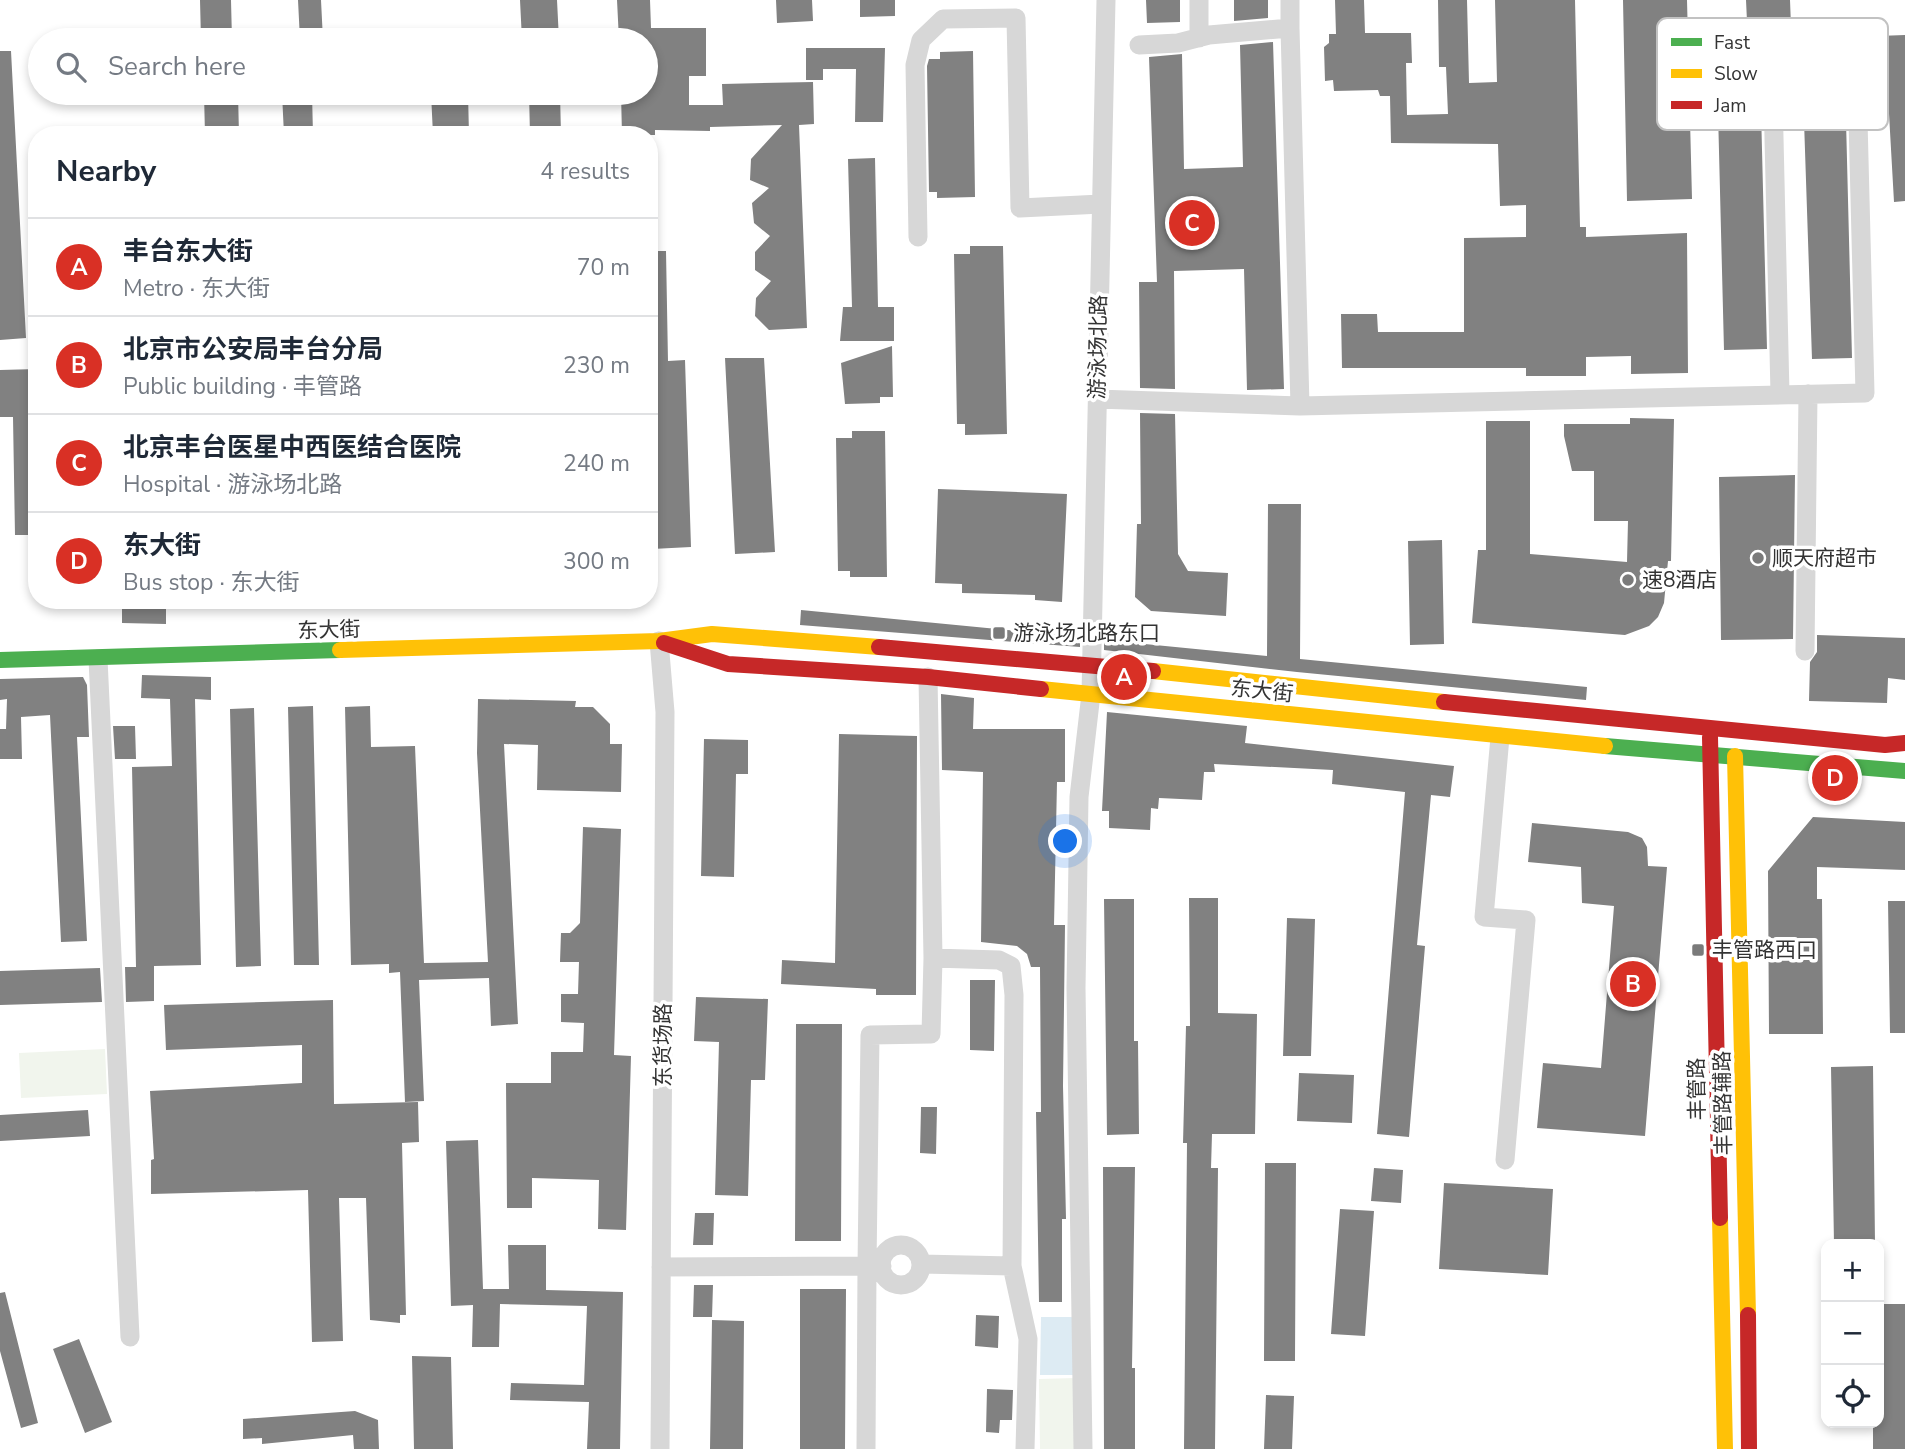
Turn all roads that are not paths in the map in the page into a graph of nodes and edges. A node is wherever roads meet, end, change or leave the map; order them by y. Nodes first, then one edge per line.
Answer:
1 (1106, 0) edge
2 (1199, 0) edge
3 (1290, 0) edge
4 (1290, 28) junction
5 (1199, 38) junction
6 (1139, 45) dead end
7 (1774, 130) edge
8 (1858, 130) edge
9 (1101, 204) junction
10 (918, 237) dead end
11 (1780, 394) junction
12 (1808, 394) junction
13 (1097, 399) junction
14 (1300, 406) junction
15 (659, 641) junction
16 (1805, 651) dead end
17 (98, 659) junction
18 (0, 660) edge
19 (1092, 664) junction
20 (928, 677) junction
21 (1091, 694) junction
22 (1709, 729) junction
23 (1500, 737) junction
24 (1905, 743) edge
25 (1710, 754) junction
26 (1735, 756) junction
27 (1905, 771) edge
28 (933, 958) junction
29 (1746, 1136) junction
30 (1504, 1160) dead end
31 (1720, 1192) junction
32 (921, 1264) junction
33 (874, 1266) junction
34 (1012, 1266) junction
35 (661, 1267) junction
36 (130, 1337) dead end
37 (660, 1449) edge
38 (866, 1449) edge
39 (1025, 1449) edge
40 (1083, 1449) edge
41 (1725, 1449) edge
42 (1749, 1449) edge

1 - 9 street, 游泳场北路
2 - 5 street
3 - 4 street
4 - 5 street
4 - 14 street
5 - 6 street
7 - 11 street
8 - 12 street
9 - 10 street
9 - 13 street, 游泳场北路
11 - 12 street
11 - 14 street
12 - 16 street
13 - 14 street
13 - 19 street, 游泳场北路
15 - 17 main road, 东大街
15 - 19 main road, 东大街
15 - 20 main road, 东大街
15 - 35 street, 东货场路
17 - 18 main road, 东大街
17 - 36 street
19 - 21 street, 游泳场北路
19 - 22 main road, 东大街
20 - 21 main road, 东大街
20 - 28 street
21 - 23 main road, 东大街
21 - 40 street, 游泳场北路
22 - 24 main road, 东大街
22 - 25 main road, 丰管路
23 - 25 main road, 东大街
23 - 30 street
25 - 26 main road, 东大街
25 - 31 main road, 丰管路
26 - 27 main road, 东大街
26 - 29 main road, 丰管路辅路
28 - 33 street
28 - 34 street
29 - 31 main road
29 - 42 main road, 丰管路辅路
31 - 41 main road, 丰管路
32 - 33 street
32 - 33 street
32 - 34 street
33 - 35 street
33 - 38 street
34 - 39 street
35 - 37 street, 东货场路

